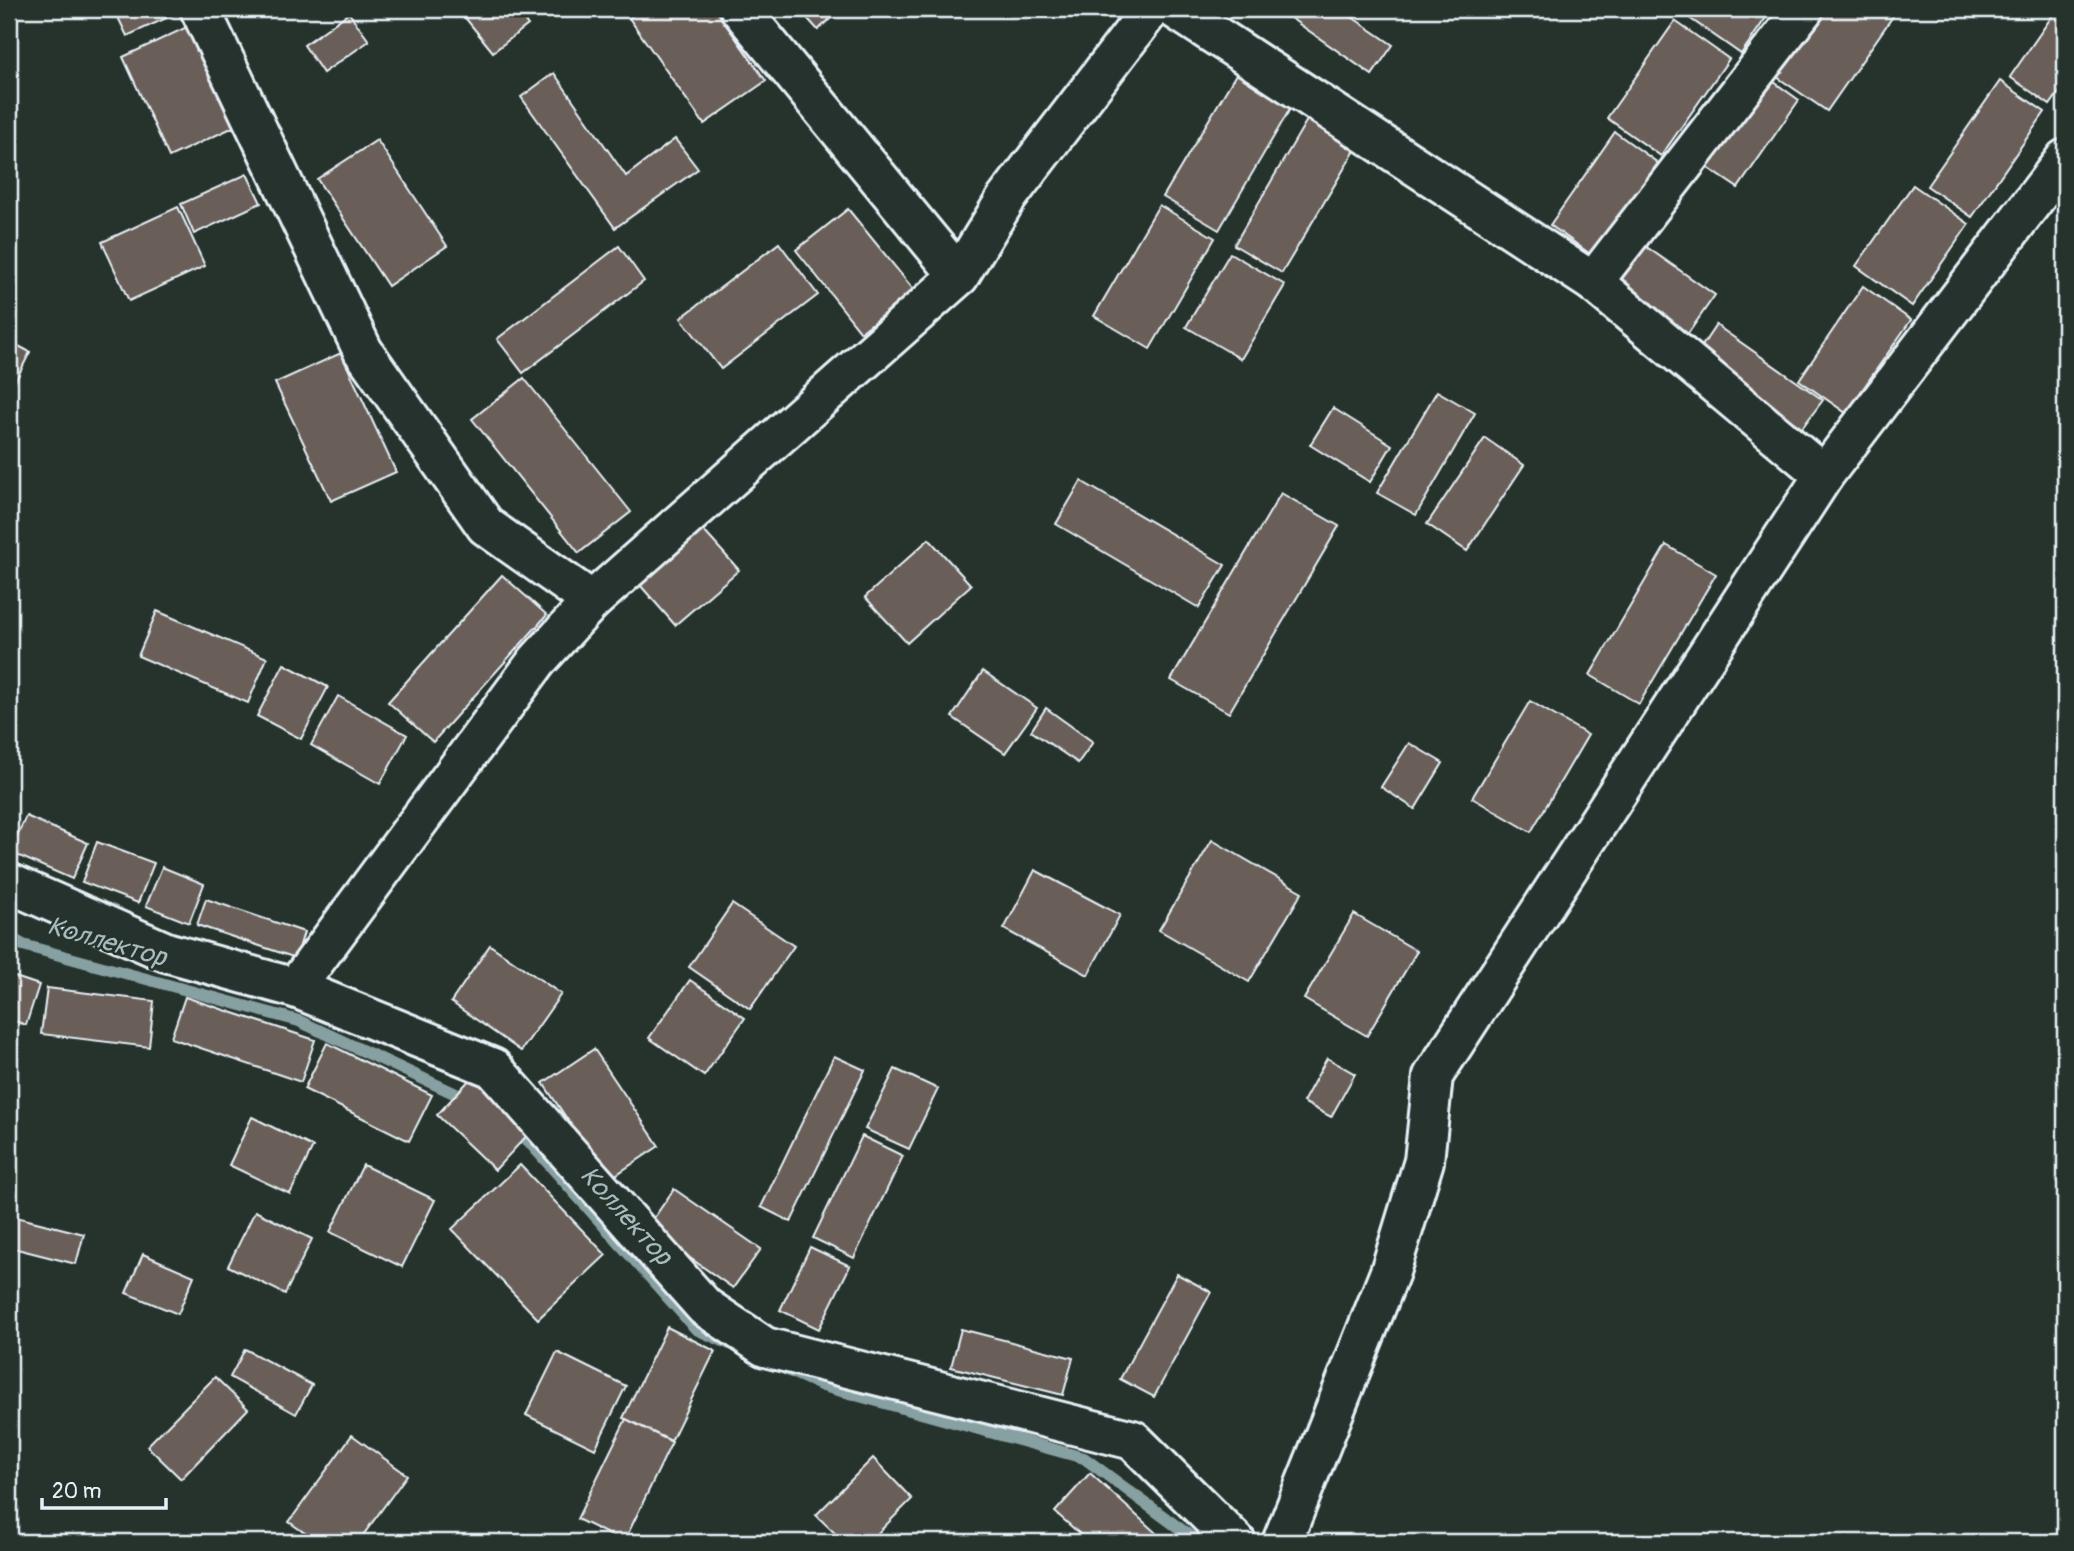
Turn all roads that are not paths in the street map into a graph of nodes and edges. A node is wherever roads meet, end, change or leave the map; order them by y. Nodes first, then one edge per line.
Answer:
1 (200, 9) edge
2 (740, 9) edge
3 (1151, 9) edge
4 (1175, 9) edge
5 (1804, 9) edge
6 (2065, 159) edge
7 (959, 276) junction
8 (1593, 282) junction
9 (1824, 475) junction
10 (592, 601) junction
11 (9, 883) edge
12 (295, 988) junction
13 (1236, 1542) edge
14 (1282, 1542) edge

1 - 10 street
2 - 7 street
3 - 7 street
4 - 8 street
5 - 8 street
6 - 9 street
7 - 10 street
8 - 9 street
9 - 14 street
10 - 12 street
11 - 12 street
12 - 13 street

